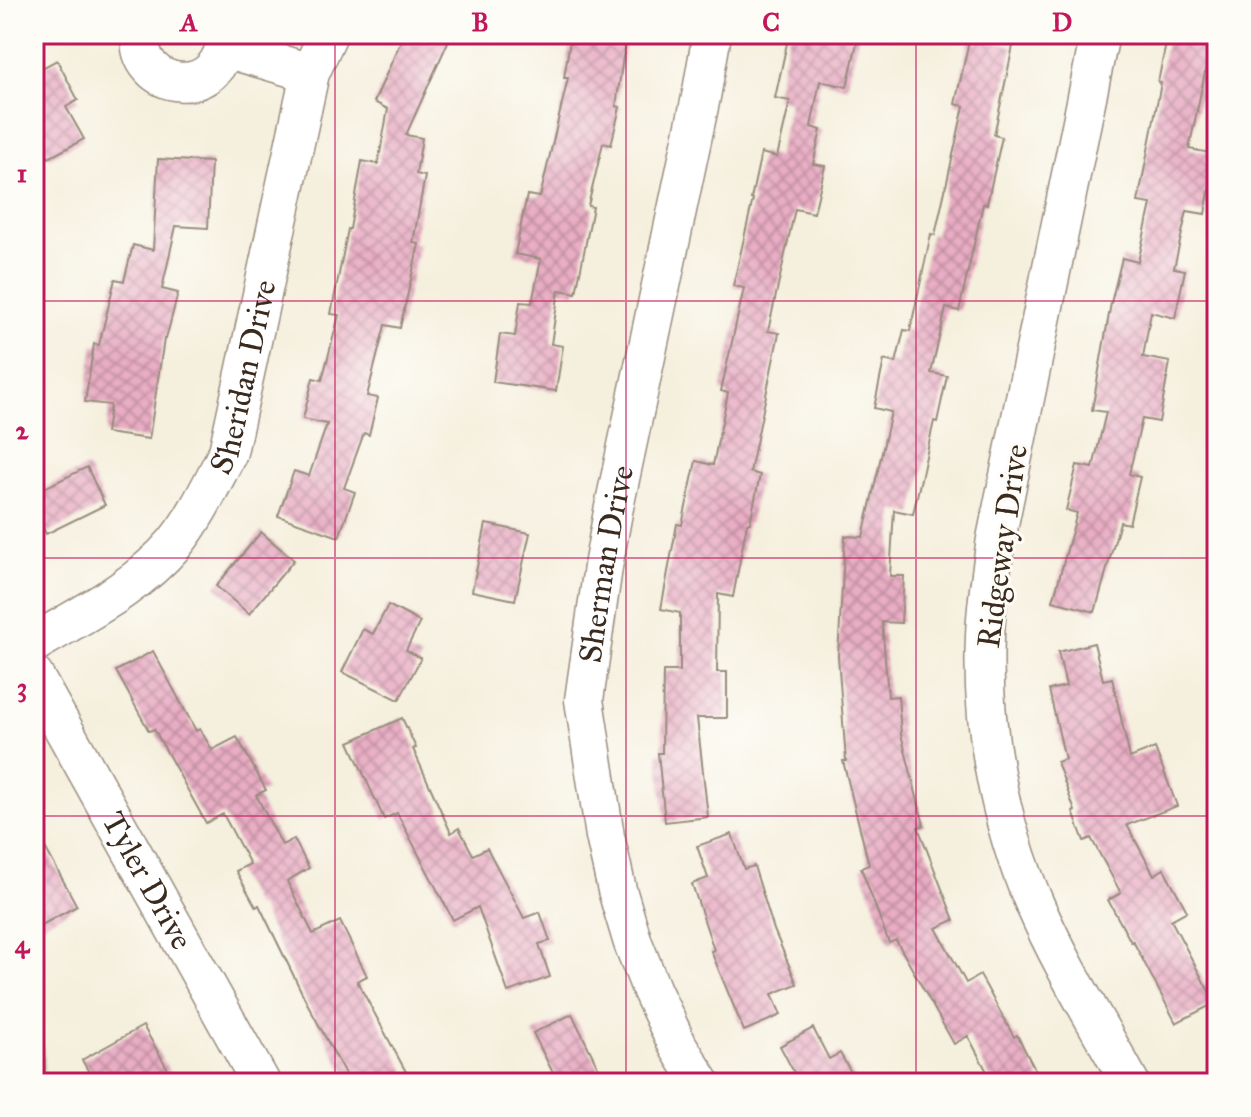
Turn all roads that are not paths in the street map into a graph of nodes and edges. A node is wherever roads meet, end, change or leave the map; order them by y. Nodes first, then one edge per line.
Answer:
1 (141, 34) edge
2 (328, 34) edge
3 (712, 34) edge
4 (1100, 34) edge
5 (226, 41) edge
6 (310, 73) junction
7 (34, 643) edge
8 (34, 676) edge
9 (261, 1083) edge
10 (701, 1083) edge
11 (1130, 1083) edge

1 - 5 street
2 - 6 street, Sheridan Drive
3 - 10 street, Sherman Drive
4 - 11 street, Ridgeway Drive
5 - 6 street
6 - 7 street, Sheridan Drive
8 - 9 street, Tyler Drive

